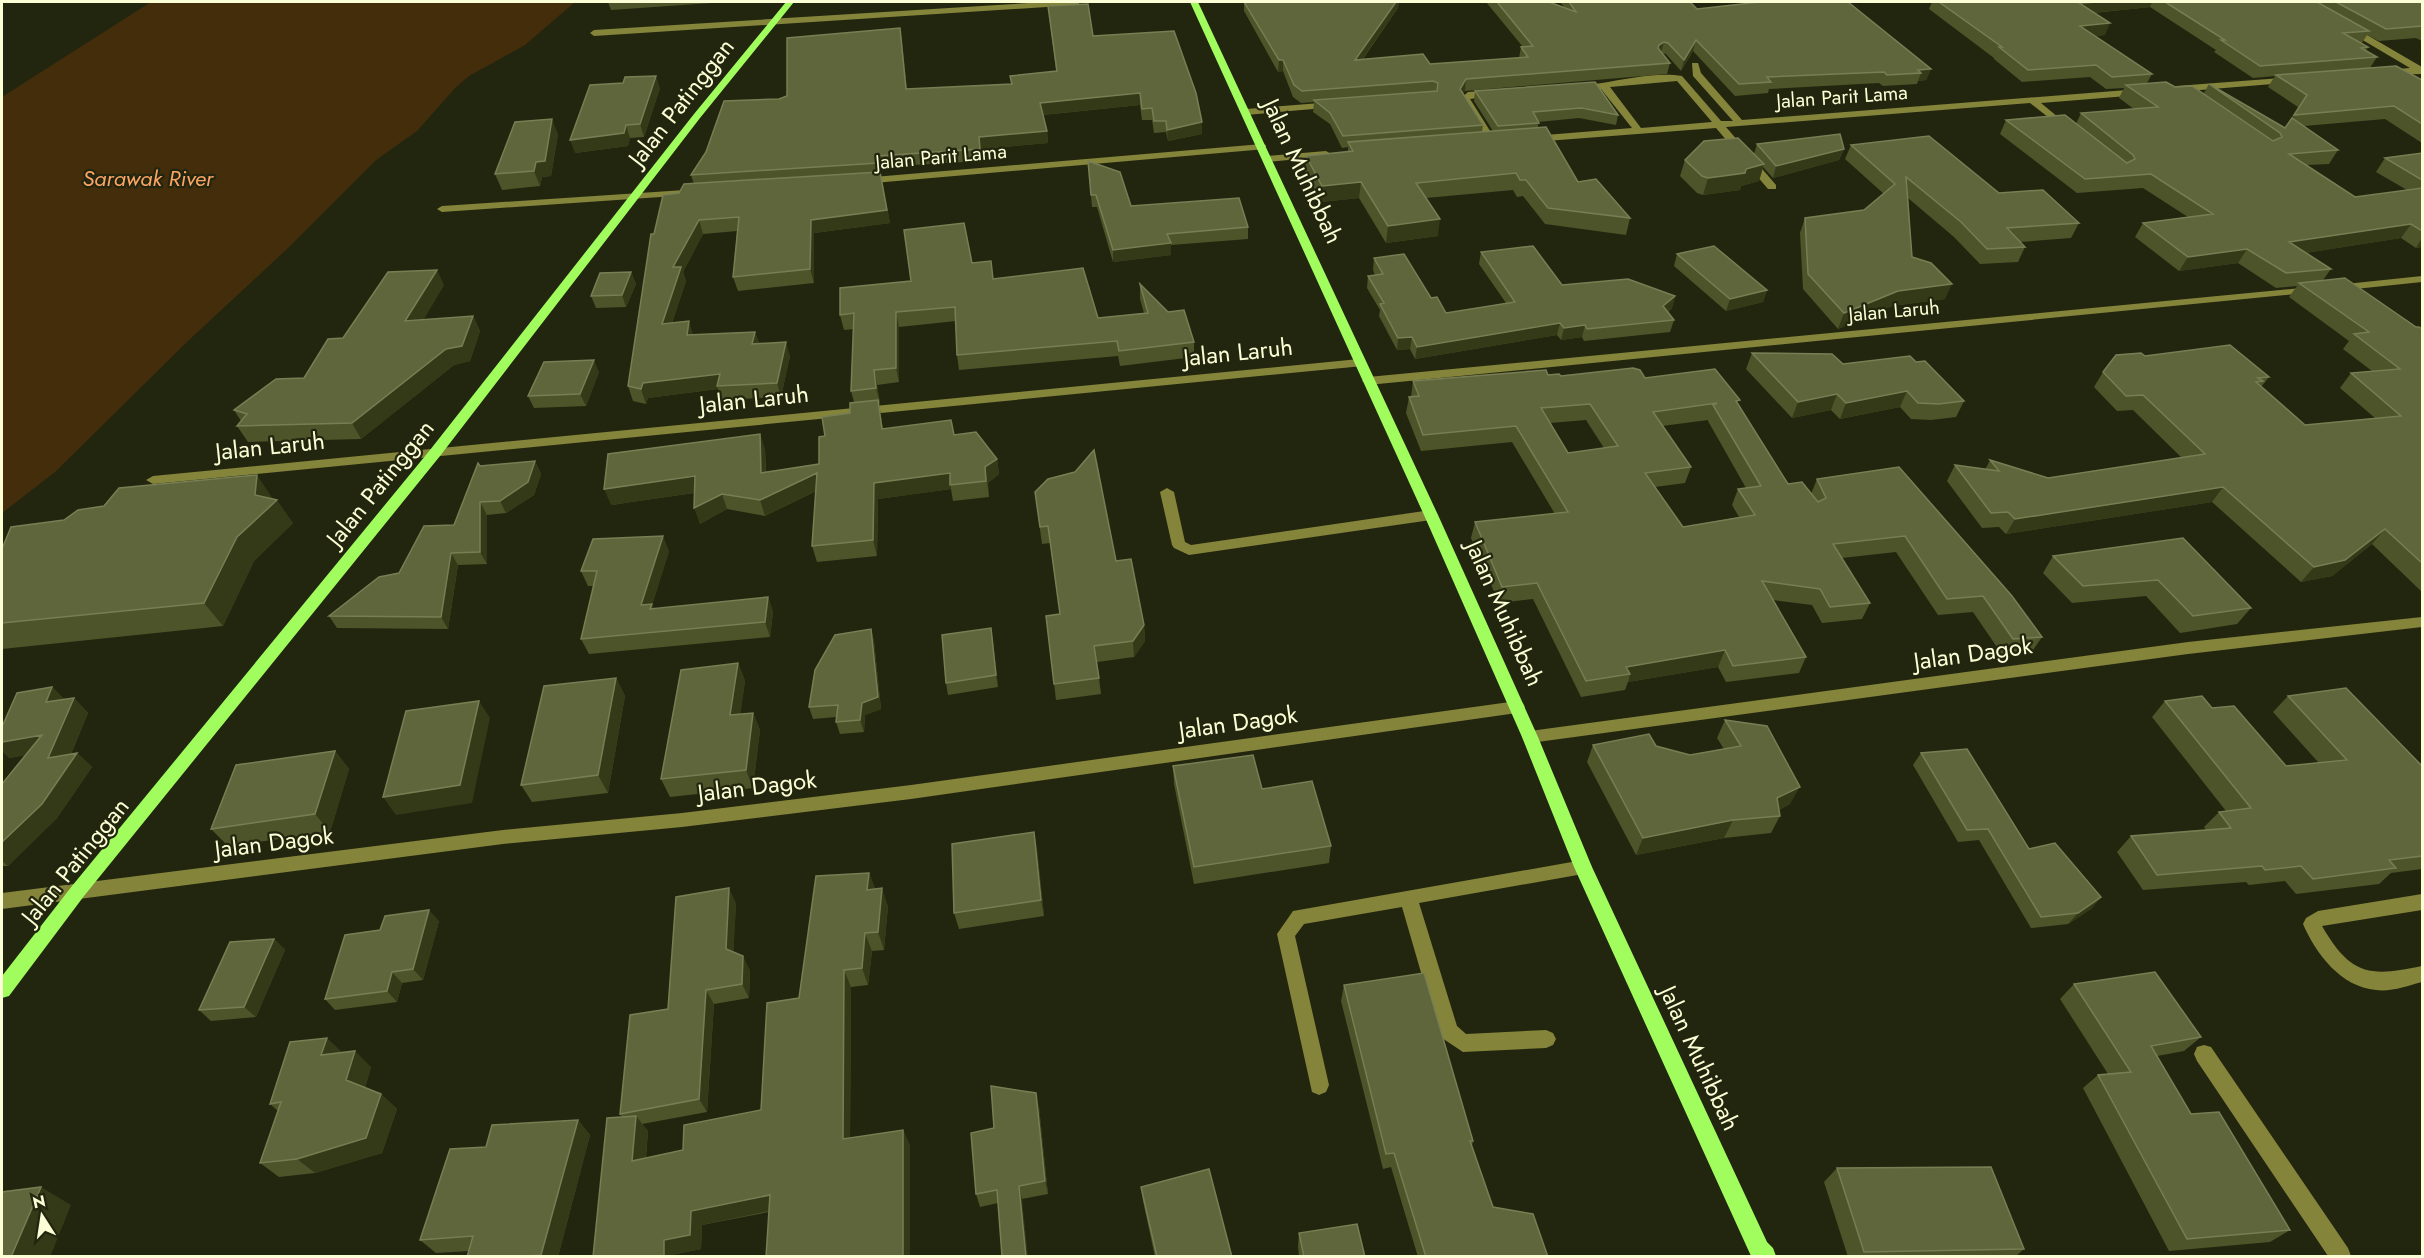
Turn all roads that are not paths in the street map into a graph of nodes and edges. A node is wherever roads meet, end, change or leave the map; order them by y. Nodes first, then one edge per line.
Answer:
1 (790, 2) edge
2 (1077, 2) edge
3 (1194, 2) edge
4 (772, 22) junction
5 (2340, 23) edge
6 (594, 33) dead end
7 (1667, 65) edge
8 (1695, 65) dead end
9 (2421, 71) edge
10 (2375, 74) edge
11 (1678, 78) junction
12 (2306, 79) edge
13 (1604, 86) junction
14 (1570, 88) edge
15 (2147, 91) edge
16 (1502, 92) edge
17 (2190, 96) edge
18 (2032, 100) junction
19 (1339, 105) edge
20 (1246, 112) junction
21 (1740, 123) junction
22 (1719, 124) junction
23 (1639, 130) junction
24 (2076, 136) edge
25 (1524, 140) edge
26 (1480, 143) edge
27 (1264, 153) junction
28 (1338, 154) edge
29 (856, 182) edge
30 (1772, 187) dead end
31 (715, 191) edge
32 (636, 195) junction
33 (442, 209) dead end
34 (2422, 279) edge
35 (1359, 363) junction
36 (1368, 381) junction
37 (435, 453) junction
38 (153, 480) dead end
39 (1167, 492) dead end
40 (1431, 515) junction
41 (2422, 621) edge
42 (1517, 707) junction
43 (1530, 737) junction
44 (1583, 867) junction
45 (78, 891) junction
46 (1409, 897) junction
47 (2, 901) edge
48 (2422, 902) edge
49 (2422, 974) edge
50 (2, 990) edge
51 (1546, 1039) dead end
52 (2204, 1054) dead end
53 (1319, 1085) dead end
54 (1761, 1254) edge
55 (2340, 1257) edge

1 - 4 main road, Jalan Patinggan
2 - 4 street
3 - 20 main road, Jalan Muhibbah
4 - 6 street
4 - 32 main road, Jalan Patinggan
5 - 9 street
7 - 11 street
8 - 21 street
9 - 10 street
11 - 13 street
11 - 22 street
12 - 17 street
13 - 14 street
13 - 23 street
15 - 18 street, Jalan Parit Lama
16 - 26 street
18 - 21 street, Jalan Parit Lama
18 - 24 street
19 - 20 street
20 - 27 main road, Jalan Muhibbah
21 - 22 street, Jalan Parit Lama
22 - 23 street, Jalan Parit Lama
22 - 30 street
23 - 25 street, Jalan Parit Lama
27 - 28 street, Jalan Parit Lama
27 - 29 street, Jalan Parit Lama
27 - 35 main road, Jalan Muhibbah
31 - 32 street
32 - 33 street
32 - 37 main road, Jalan Patinggan
34 - 36 street, Jalan Laruh
35 - 36 main road, Jalan Muhibbah
35 - 37 street, Jalan Laruh
36 - 40 main road, Jalan Muhibbah
37 - 38 street, Jalan Laruh
37 - 45 main road, Jalan Patinggan
39 - 40 street
40 - 42 main road, Jalan Muhibbah
41 - 43 street, Jalan Dagok
42 - 43 main road, Jalan Muhibbah
42 - 45 street, Jalan Dagok
43 - 44 main road, Jalan Muhibbah
44 - 46 street
44 - 54 main road, Jalan Muhibbah
45 - 47 street, Jalan Dagok
45 - 50 main road, Jalan Patinggan
46 - 51 street
46 - 53 street
48 - 49 street
52 - 55 street

